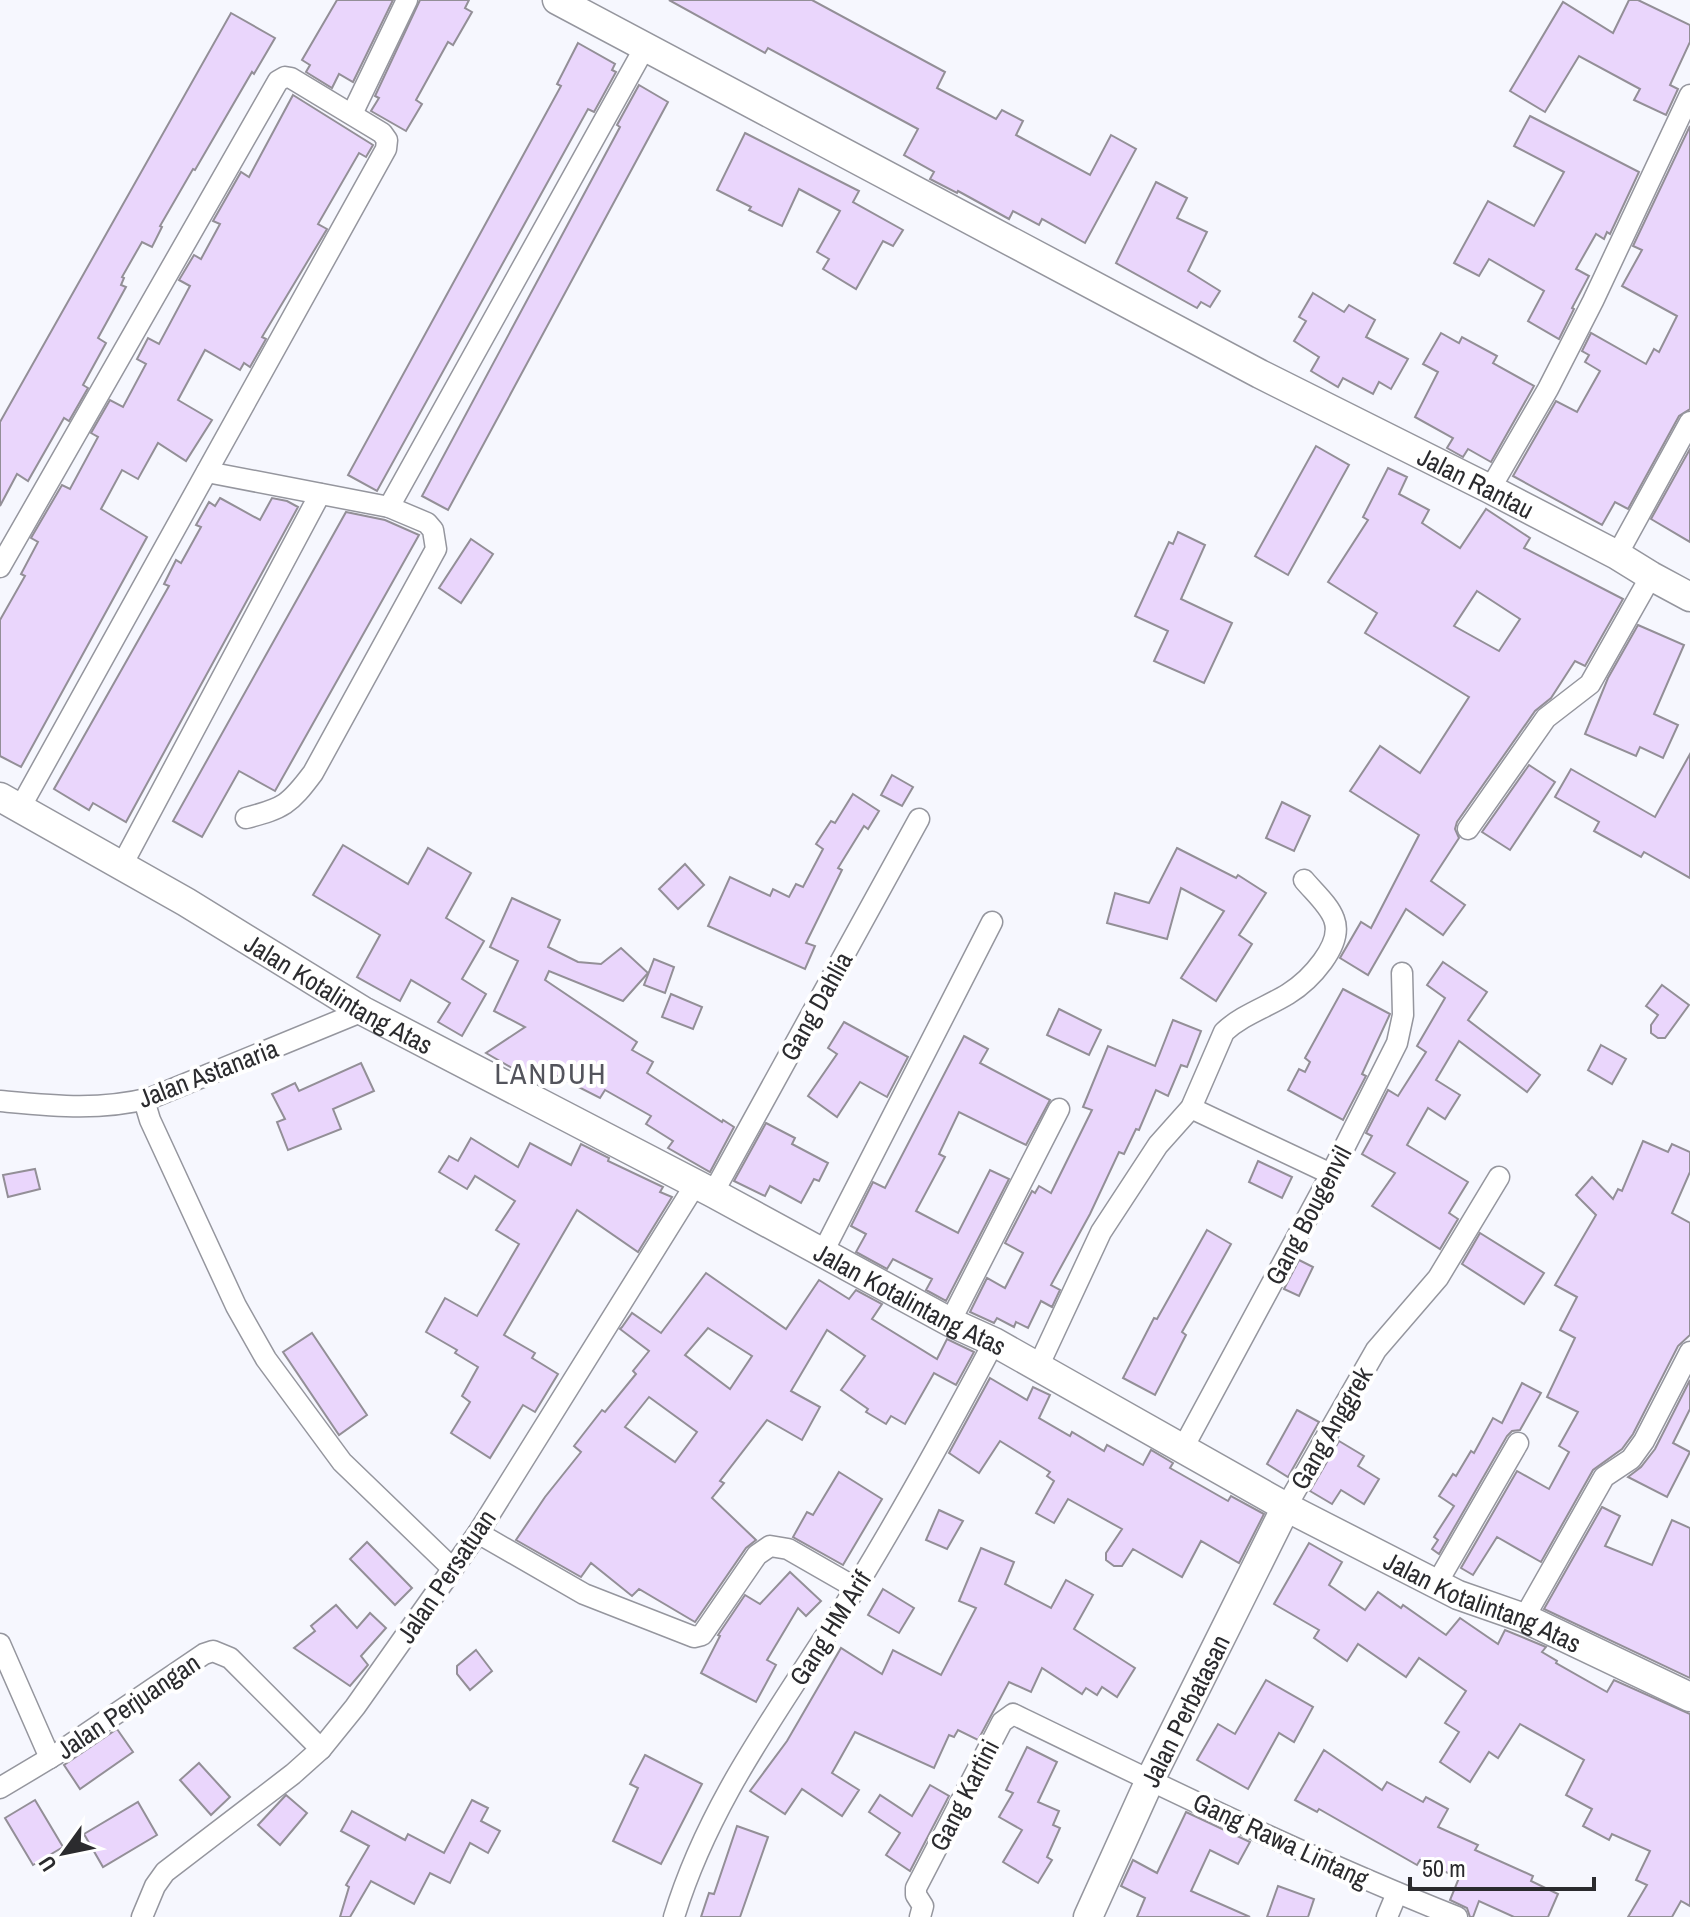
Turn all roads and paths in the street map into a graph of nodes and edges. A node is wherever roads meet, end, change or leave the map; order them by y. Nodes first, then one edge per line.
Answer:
1 (407, 0) edge
2 (557, 0) edge
3 (645, 47) junction
4 (1690, 95) edge
5 (352, 114) junction
6 (1690, 422) edge
7 (207, 472) junction
8 (1490, 489) junction
9 (320, 494) junction
10 (389, 507) junction
11 (1617, 555) junction
12 (0, 567) edge
13 (1651, 576) junction
14 (1690, 597) edge
15 (10, 802) edge
16 (246, 818) dead end
17 (919, 819) dead end
18 (1468, 829) dead end
19 (132, 871) junction
20 (1304, 880) dead end
21 (992, 922) dead end
22 (1402, 973) dead end
23 (363, 1011) junction
24 (144, 1100) junction
25 (0, 1101) edge
26 (1191, 1108) junction
27 (1059, 1109) dead end
28 (1331, 1174) junction
29 (1499, 1177) dead end
30 (704, 1189) junction
31 (823, 1252) junction
32 (950, 1322) junction
33 (994, 1342) junction
34 (1690, 1352) edge
35 (1038, 1367) junction
36 (1518, 1443) dead end
37 (1183, 1448) junction
38 (1286, 1507) junction
39 (478, 1533) junction
40 (453, 1569) junction
41 (1437, 1583) junction
42 (856, 1588) junction
43 (1524, 1618) junction
44 (0, 1644) edge
45 (1690, 1697) edge
46 (321, 1749) junction
47 (50, 1758) junction
48 (1150, 1780) junction
49 (0, 1788) edge
50 (1397, 1893) junction
51 (142, 1917) edge
52 (674, 1917) edge
53 (920, 1917) edge
54 (1088, 1917) edge
55 (1387, 1917) edge
56 (1457, 1917) edge

1 - 5 street
2 - 3 street, Jalan Rantau
3 - 8 street, Jalan Rantau
3 - 10 street
4 - 8 street
5 - 7 street
5 - 12 street
6 - 11 street
7 - 9 street
7 - 15 street
8 - 11 street, Jalan Rantau
9 - 10 street
9 - 19 street
10 - 16 street
11 - 13 street, Jalan Rantau
13 - 14 street, Jalan Rantau
13 - 18 street
15 - 19 street, Jalan Kotalintang Atas
17 - 30 street, Gang Dahlia
19 - 23 street, Jalan Kotalintang Atas
20 - 26 street
21 - 31 street
22 - 28 street, Gang Bougenvil
23 - 24 street, Jalan Astanaria
23 - 30 street, Jalan Kotalintang Atas
24 - 25 street, Jalan Astanaria
24 - 40 street
26 - 28 street
26 - 35 street
27 - 32 street
28 - 37 street, Gang Bougenvil
29 - 38 street, Gang Anggrek
30 - 31 street, Jalan Kotalintang Atas
30 - 39 street, Jalan Persatuan
31 - 32 street, Jalan Kotalintang Atas
32 - 33 street, Jalan Kotalintang Atas
33 - 35 street, Jalan Kotalintang Atas
33 - 42 street, Gang HM Arif
34 - 43 street
35 - 37 street, Jalan Kotalintang Atas
36 - 41 street
37 - 38 street, Jalan Kotalintang Atas
38 - 41 street, Jalan Kotalintang Atas
38 - 48 street, Jalan Perbatasan
39 - 40 street, Jalan Persatuan
39 - 42 street
40 - 46 street, Jalan Persatuan
41 - 43 street, Jalan Kotalintang Atas
42 - 52 street, Gang HM Arif
43 - 45 street, Jalan Kotalintang Atas
44 - 47 street
46 - 47 street, Jalan Perjuangan
46 - 51 street, Jalan Persatuan
47 - 49 street, Jalan Perjuangan
48 - 50 street, Gang Rawa Lintang
48 - 53 street, Gang Kartini
48 - 54 street, Jalan Perbatasan
50 - 55 street
50 - 56 street, Gang Rawa Lintang

